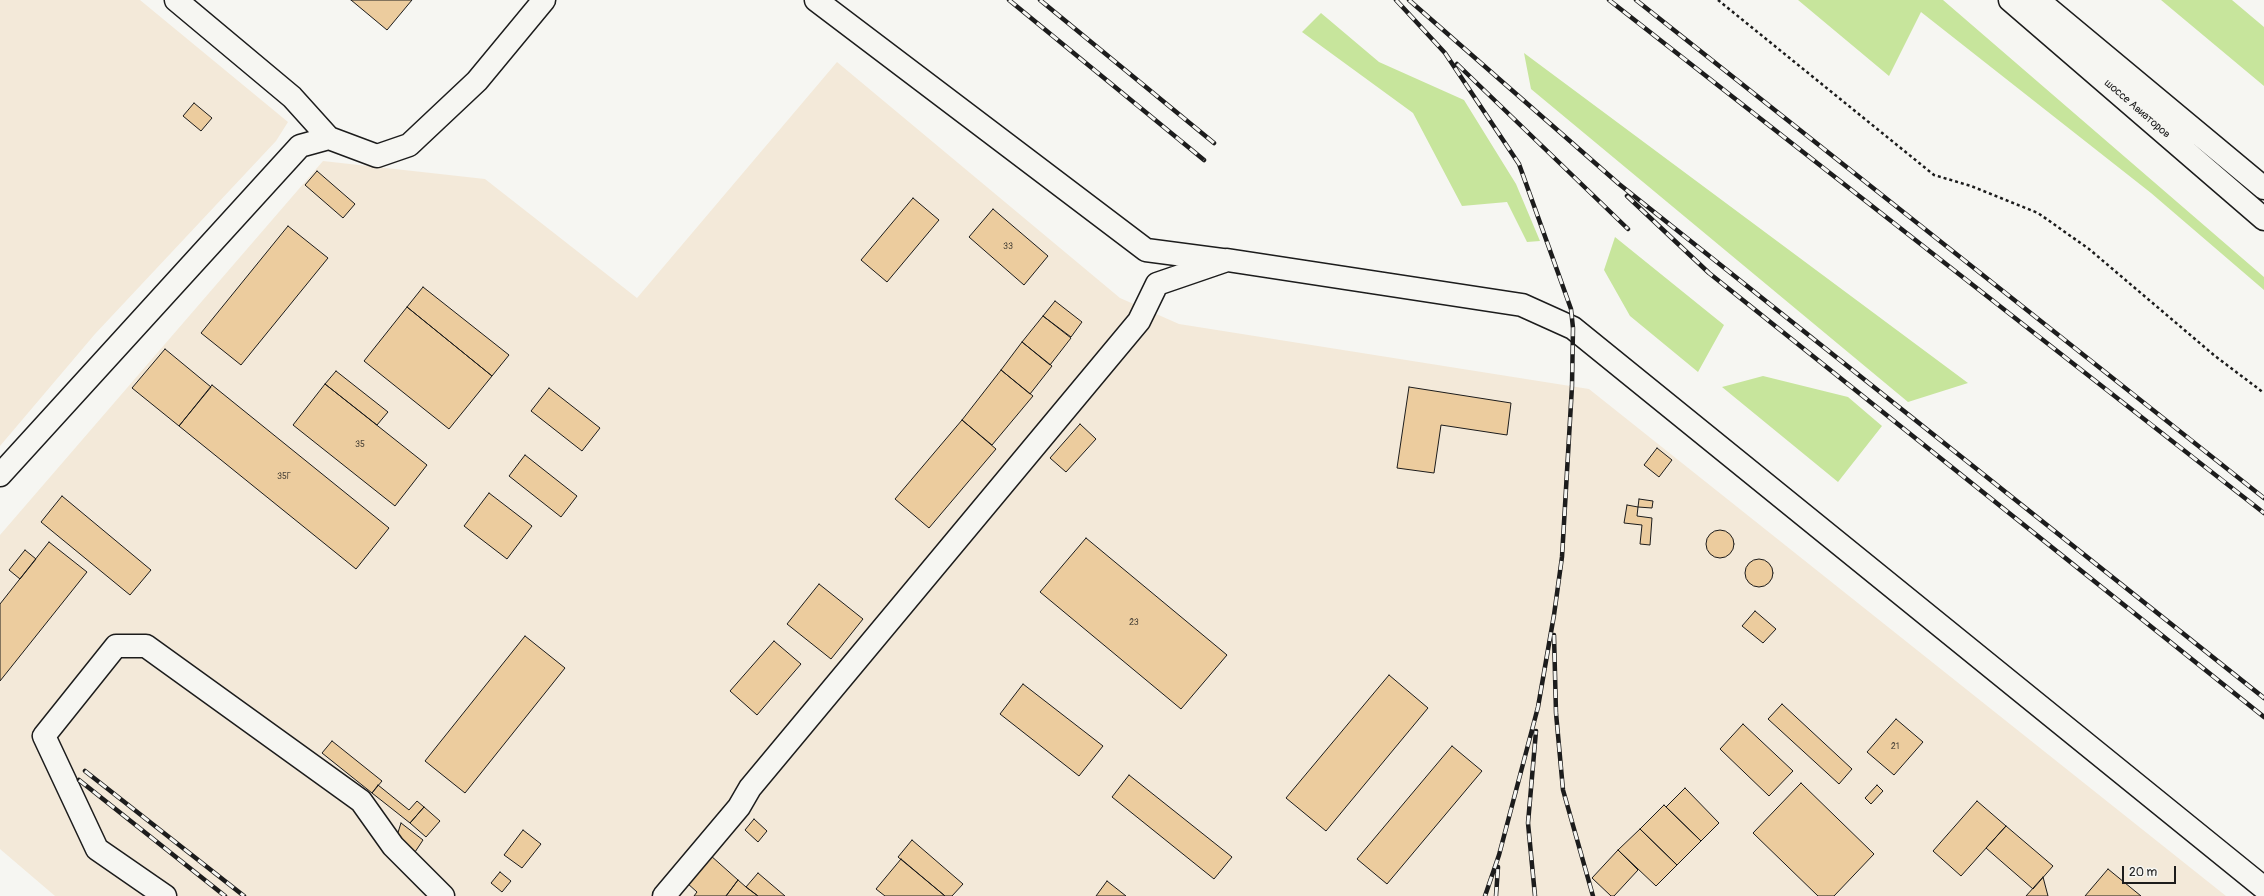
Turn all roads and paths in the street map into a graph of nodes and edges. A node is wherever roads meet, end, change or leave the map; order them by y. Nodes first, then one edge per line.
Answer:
1 (176, 0) edge
2 (544, 0) edge
3 (816, 0) edge
4 (1718, 0) edge
5 (2010, 0) edge
6 (2038, 0) edge
7 (329, 138) junction
8 (2264, 188) edge
9 (2264, 219) edge
10 (1227, 260) junction
11 (2264, 393) edge
12 (0, 475) edge
13 (2264, 888) edge
14 (165, 896) edge
15 (443, 896) edge
16 (664, 896) edge

1 - 7 street
2 - 7 street
3 - 10 street
4 - 11 path
5 - 9 street, шоссе Авиаторов
6 - 8 street, шоссе Авиаторов
7 - 12 street
10 - 13 street
10 - 16 street
14 - 15 street

